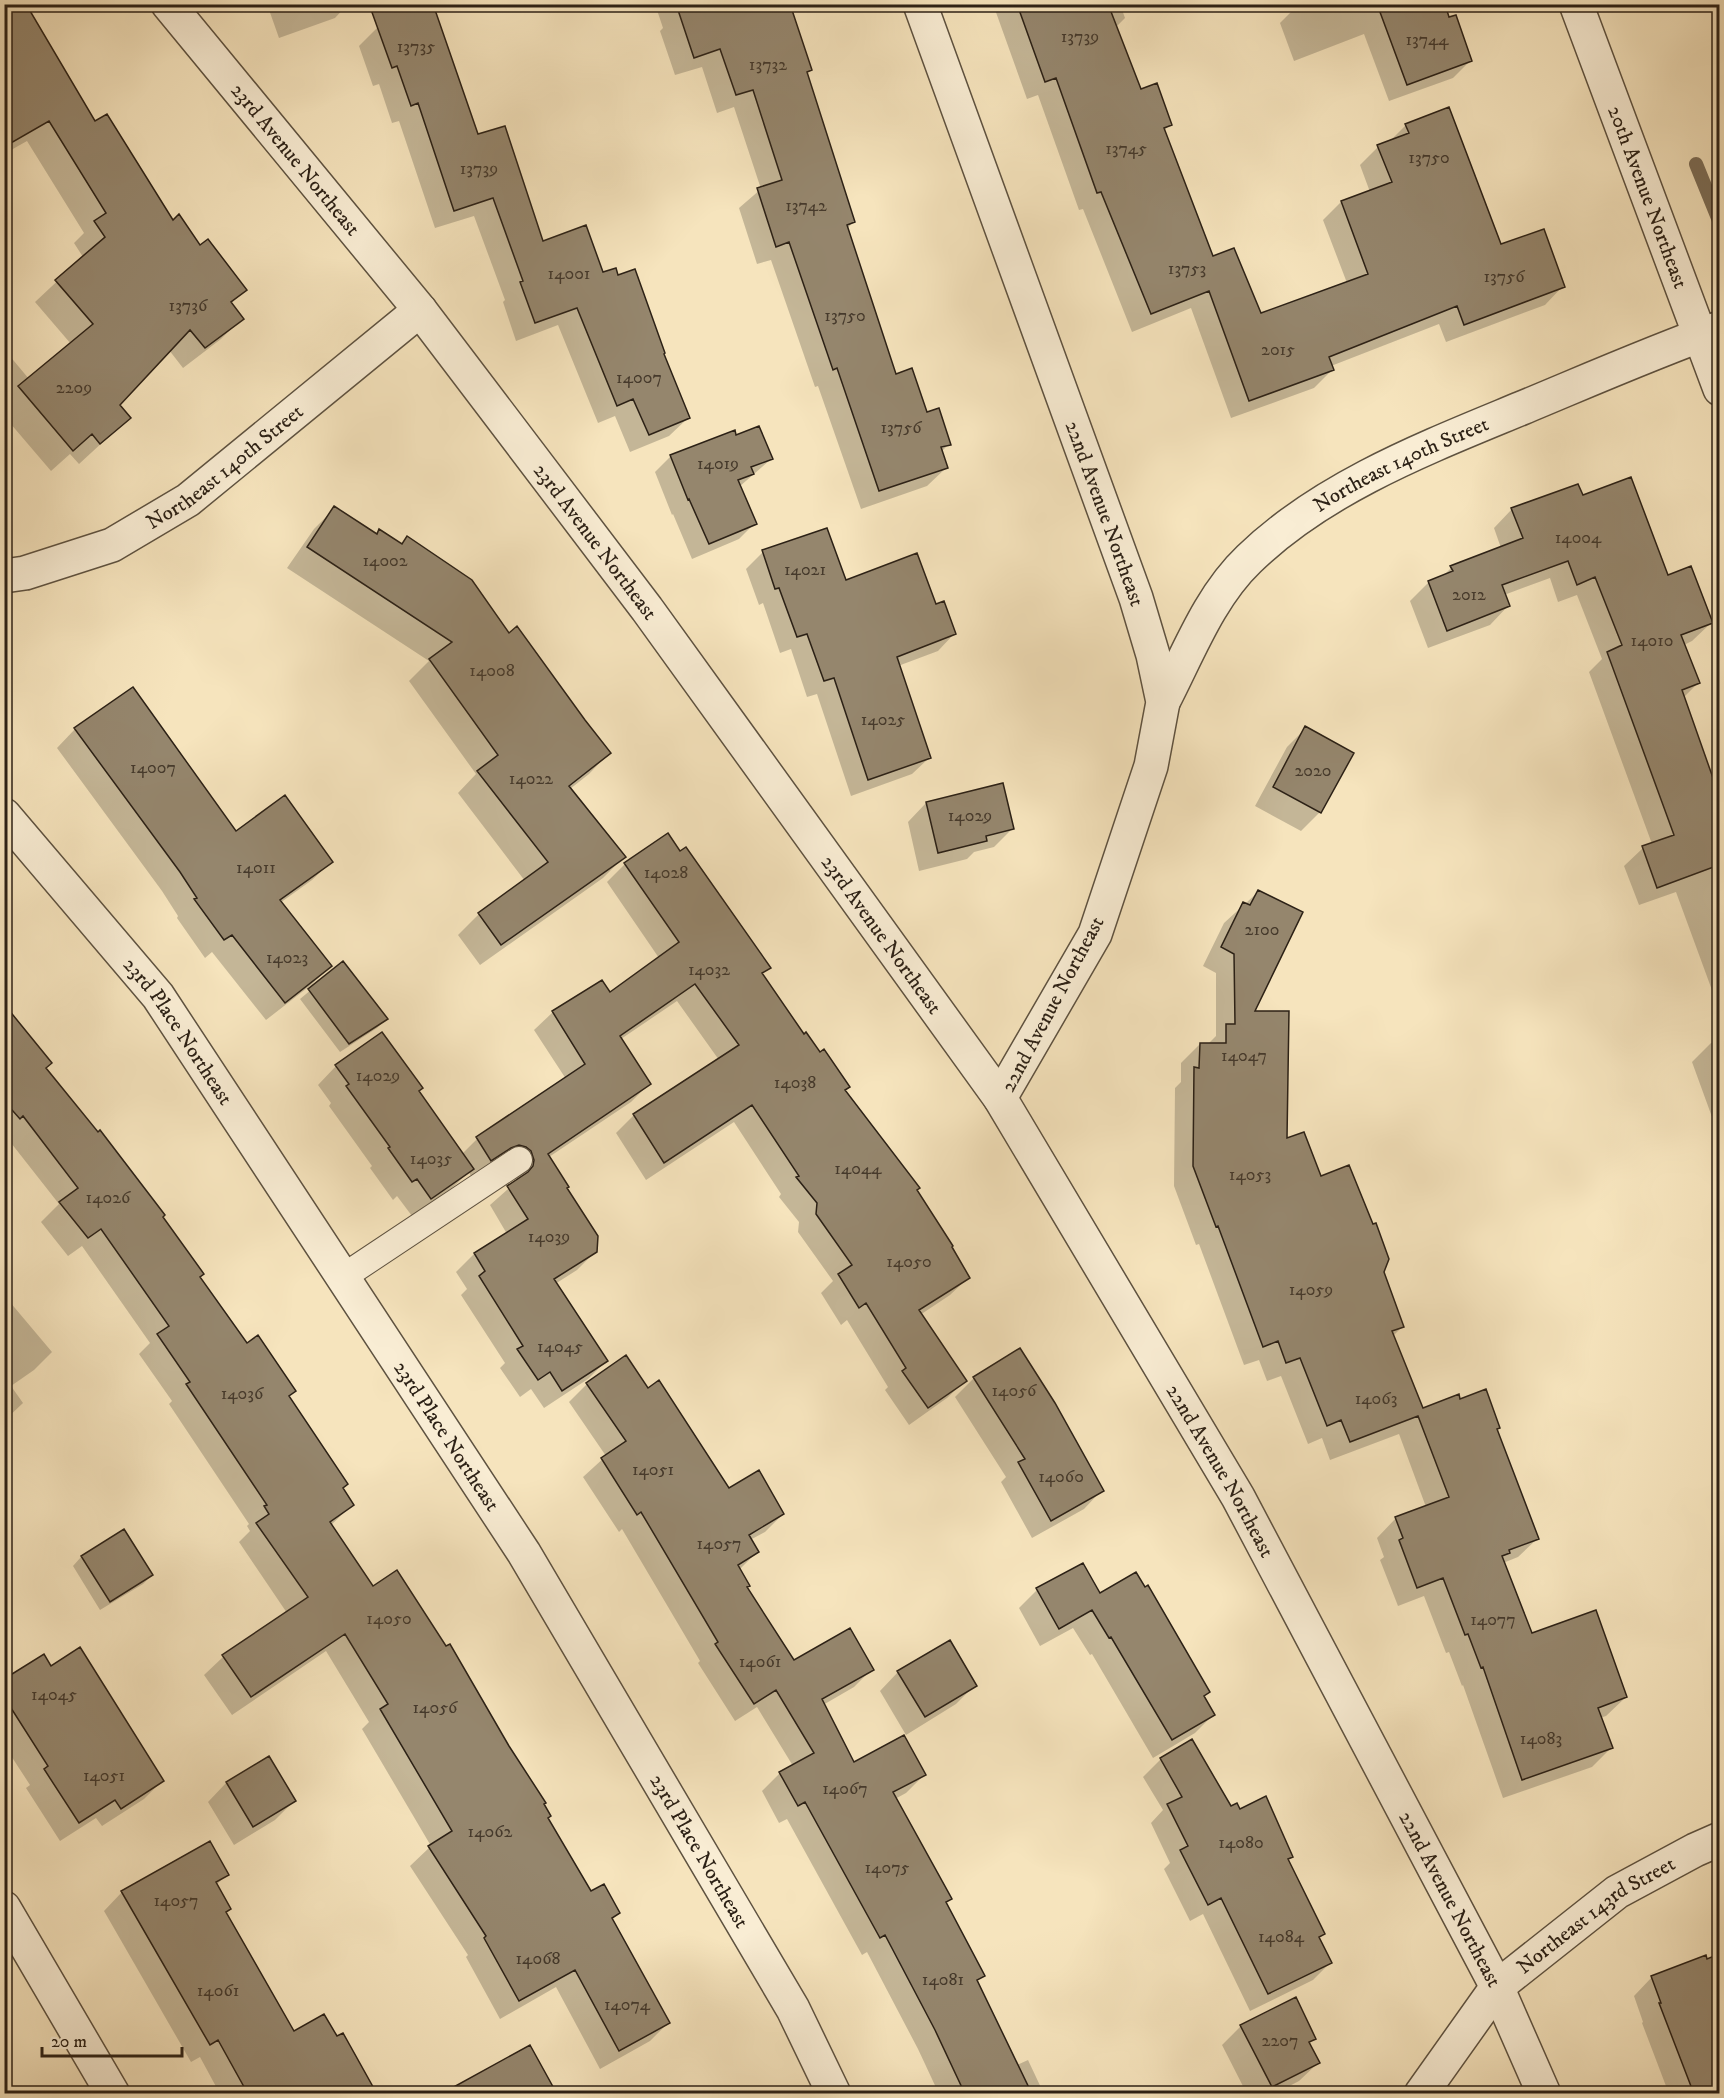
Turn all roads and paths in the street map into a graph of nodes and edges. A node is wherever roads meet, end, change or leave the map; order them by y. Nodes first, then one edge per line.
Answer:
1 (168, 4) edge
2 (920, 4) edge
3 (1576, 4) edge
4 (420, 310) junction
5 (1709, 331) edge
6 (1719, 389) edge
7 (4, 576) edge
8 (1163, 702) junction
9 (4, 815) edge
10 (1000, 1098) junction
11 (519, 1160) dead end
12 (343, 1277) junction
13 (1719, 1839) edge
14 (4, 1908) edge
15 (1497, 1987) junction
16 (113, 2094) edge
17 (834, 2094) edge
18 (1421, 2094) edge
19 (1544, 2094) edge

1 - 4 street, 23rd Avenue Northeast
2 - 8 street, 22nd Avenue Northeast
3 - 5 street, 20th Avenue Northeast
4 - 7 street, Northeast 140th Street
4 - 10 street, 23rd Avenue Northeast
5 - 6 street, 20th Avenue Northeast
5 - 8 street, Northeast 140th Street
8 - 10 street, 22nd Avenue Northeast
9 - 12 street, 23rd Place Northeast
10 - 15 street, 22nd Avenue Northeast
11 - 12 lane
12 - 17 street, 23rd Place Northeast
13 - 15 street, Northeast 143rd Street
14 - 16 street
15 - 18 street, Northeast 143rd Street
15 - 19 street, 22nd Avenue Northeast

